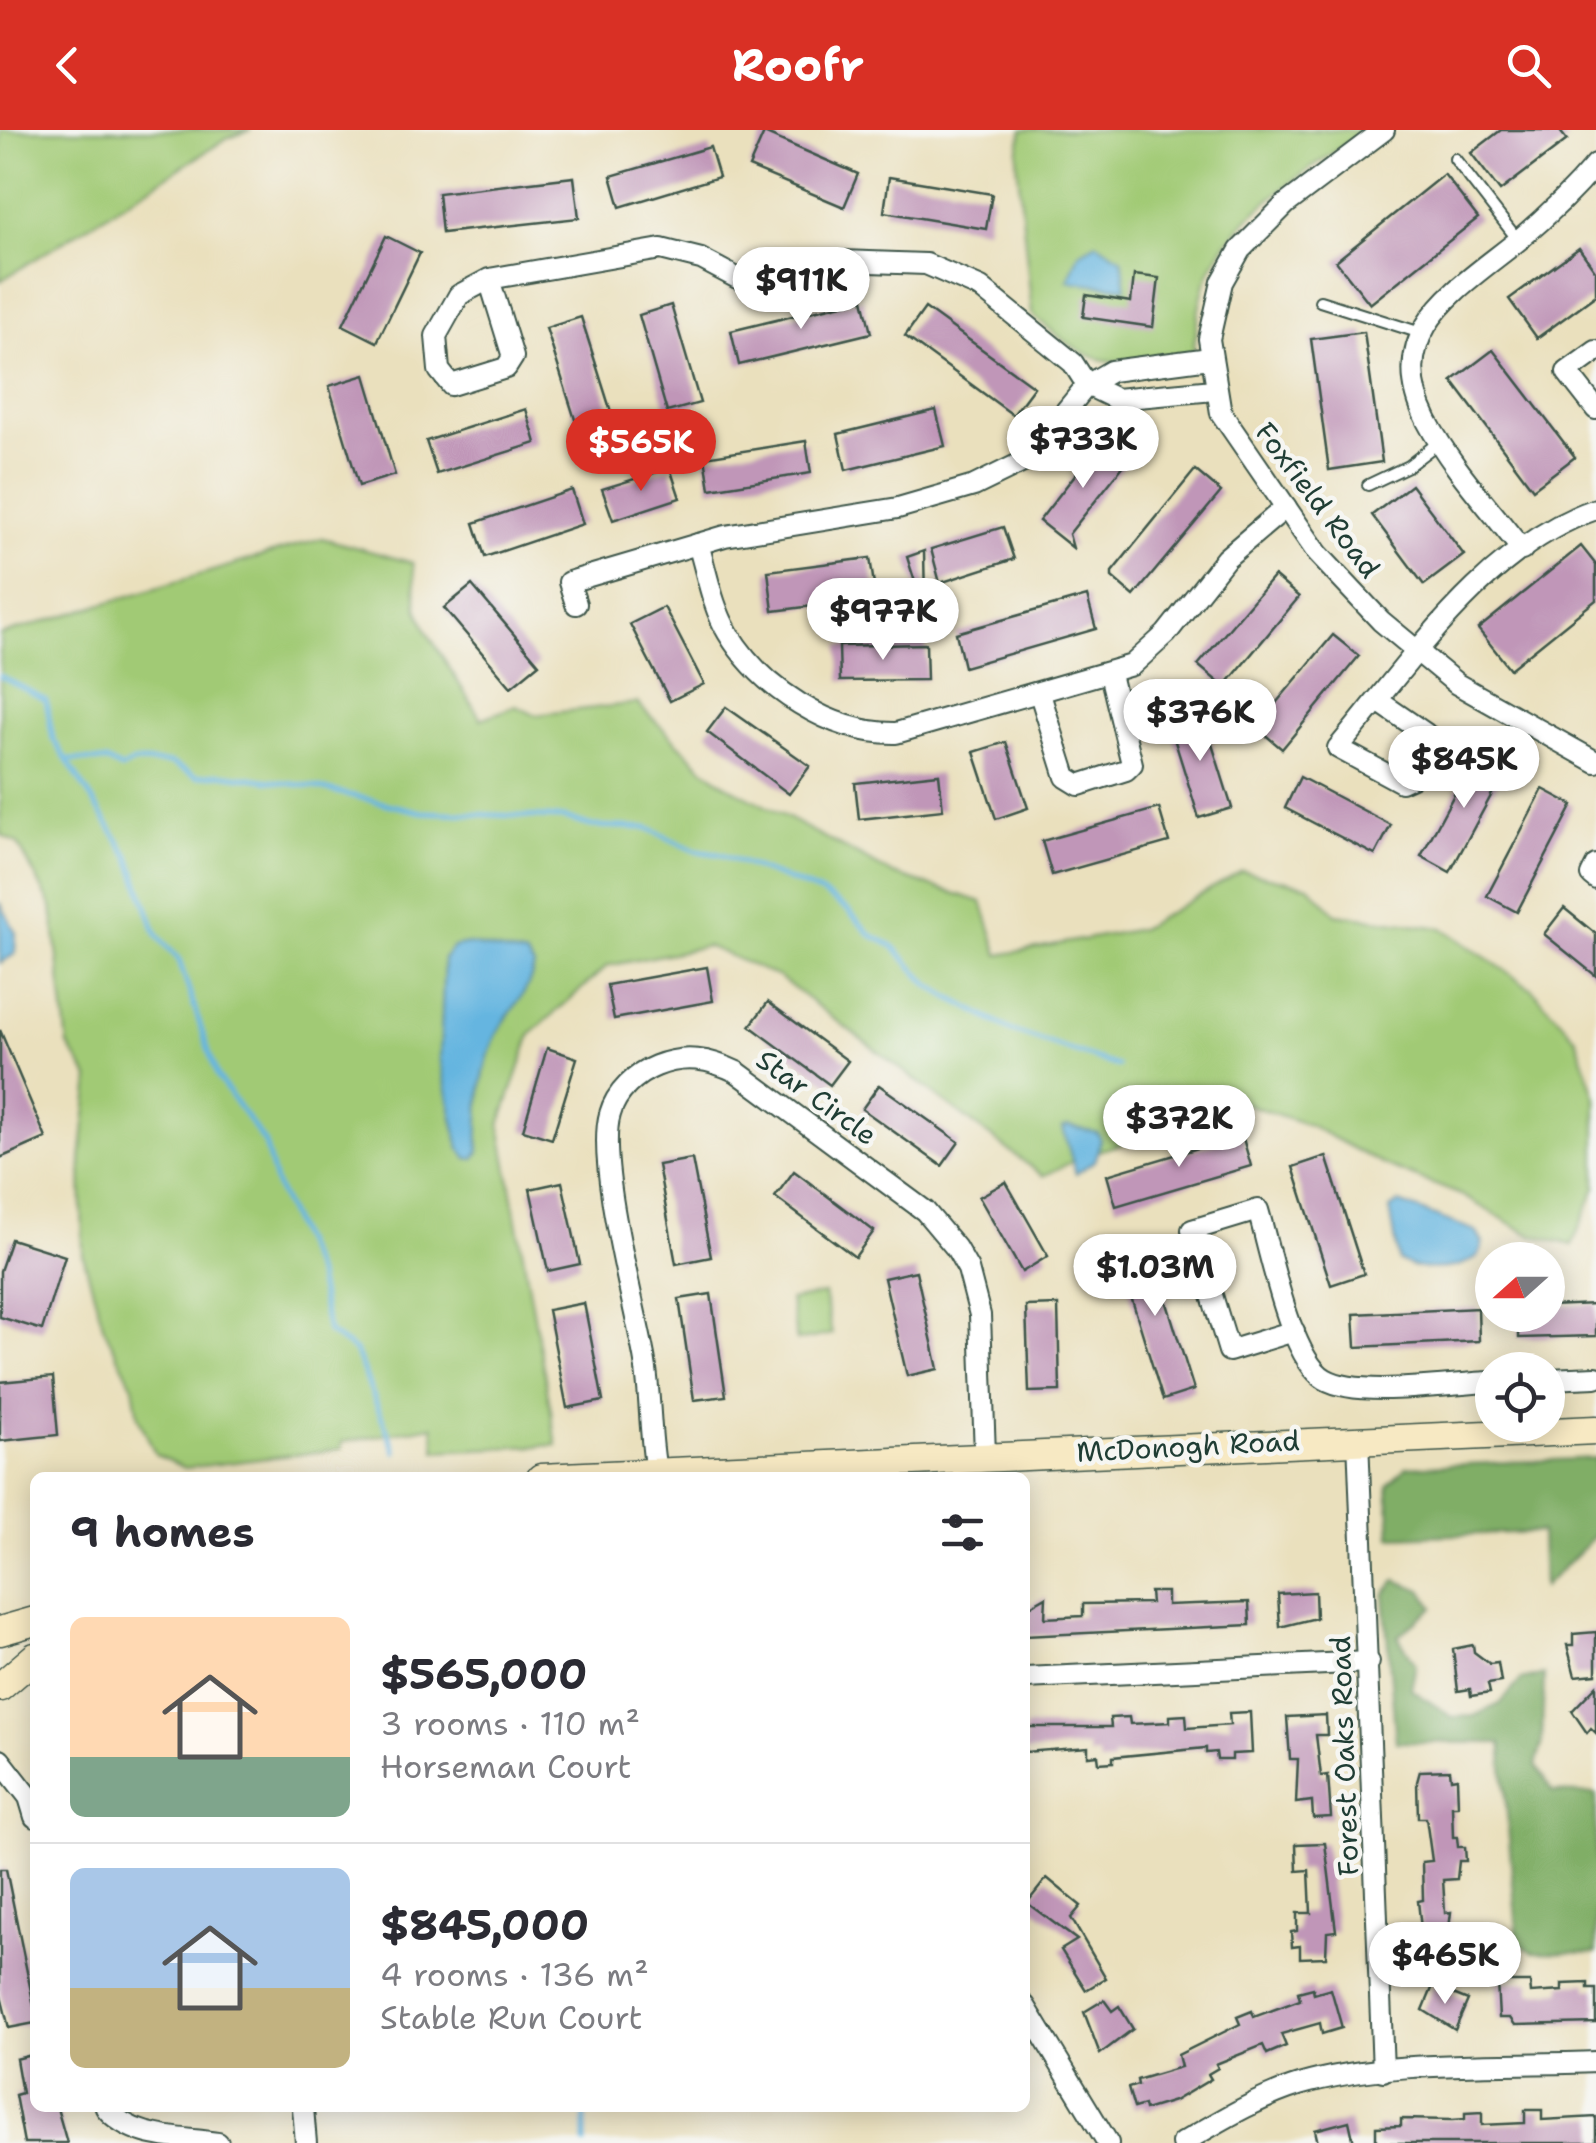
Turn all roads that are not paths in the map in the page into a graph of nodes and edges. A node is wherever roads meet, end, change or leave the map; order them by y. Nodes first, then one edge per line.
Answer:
1 (1384, 130) edge
2 (1454, 159) dead end
3 (1596, 164) edge
4 (1518, 240) junction
5 (489, 279) junction
6 (1320, 301) dead end
7 (1421, 333) junction
8 (1596, 351) edge
9 (1210, 358) junction
10 (1087, 385) junction
11 (1214, 390) junction
12 (1596, 409) edge
13 (1439, 442) junction
14 (1368, 485) dead end
15 (1286, 507) junction
16 (1596, 509) edge
17 (698, 544) junction
18 (1522, 550) junction
19 (576, 604) dead end
20 (1418, 652) junction
21 (1110, 674) junction
22 (1040, 694) junction
23 (1378, 700) dead end
24 (1596, 762) edge
25 (1596, 865) edge
26 (1596, 879) edge
27 (1294, 1331) junction
28 (1596, 1377) edge
29 (1565, 1378) edge
30 (1475, 1382) edge
31 (1596, 1430) edge
32 (1358, 1439) junction
33 (985, 1455) junction
34 (656, 1471) junction
35 (640, 1472) edge
36 (30, 1622) edge
37 (0, 1631) edge
38 (30, 1661) edge
39 (1369, 1662) junction
40 (1030, 1678) edge
41 (0, 1687) edge
42 (0, 1760) edge
43 (30, 1800) edge
44 (1030, 2014) edge
45 (1596, 2062) edge
46 (1384, 2071) junction
47 (109, 2112) edge
48 (304, 2112) edge
49 (218, 2143) edge
50 (306, 2143) edge
51 (1108, 2143) edge
52 (1182, 2143) edge

1 - 9 street, Foxfield Road
2 - 4 lane
3 - 4 street
4 - 7 street
5 - 5 street
5 - 10 street
6 - 7 lane
7 - 13 street
8 - 12 street
9 - 10 street
9 - 11 street, Foxfield Road
10 - 11 street
10 - 17 street
11 - 15 street, Foxfield Road
13 - 14 lane
13 - 18 street
15 - 20 street, Foxfield Road
15 - 21 street
16 - 18 street
17 - 19 street
17 - 22 street
18 - 20 street
20 - 23 street
20 - 24 street, Foxfield Road
21 - 22 street
21 - 22 street
25 - 26 street
27 - 27 street
27 - 30 street
28 - 29 street
31 - 32 main road, McDonogh Road
32 - 33 main road, McDonogh Road
32 - 39 street, Forest Oaks Road
33 - 34 main road, McDonogh Road
33 - 34 street, Star Circle
34 - 35 main road, McDonogh Road
36 - 37 main road
38 - 41 main road
39 - 40 street
39 - 46 street, Forest Oaks Road
42 - 43 street
44 - 51 street
45 - 46 street
46 - 52 street
47 - 49 street
48 - 50 street

